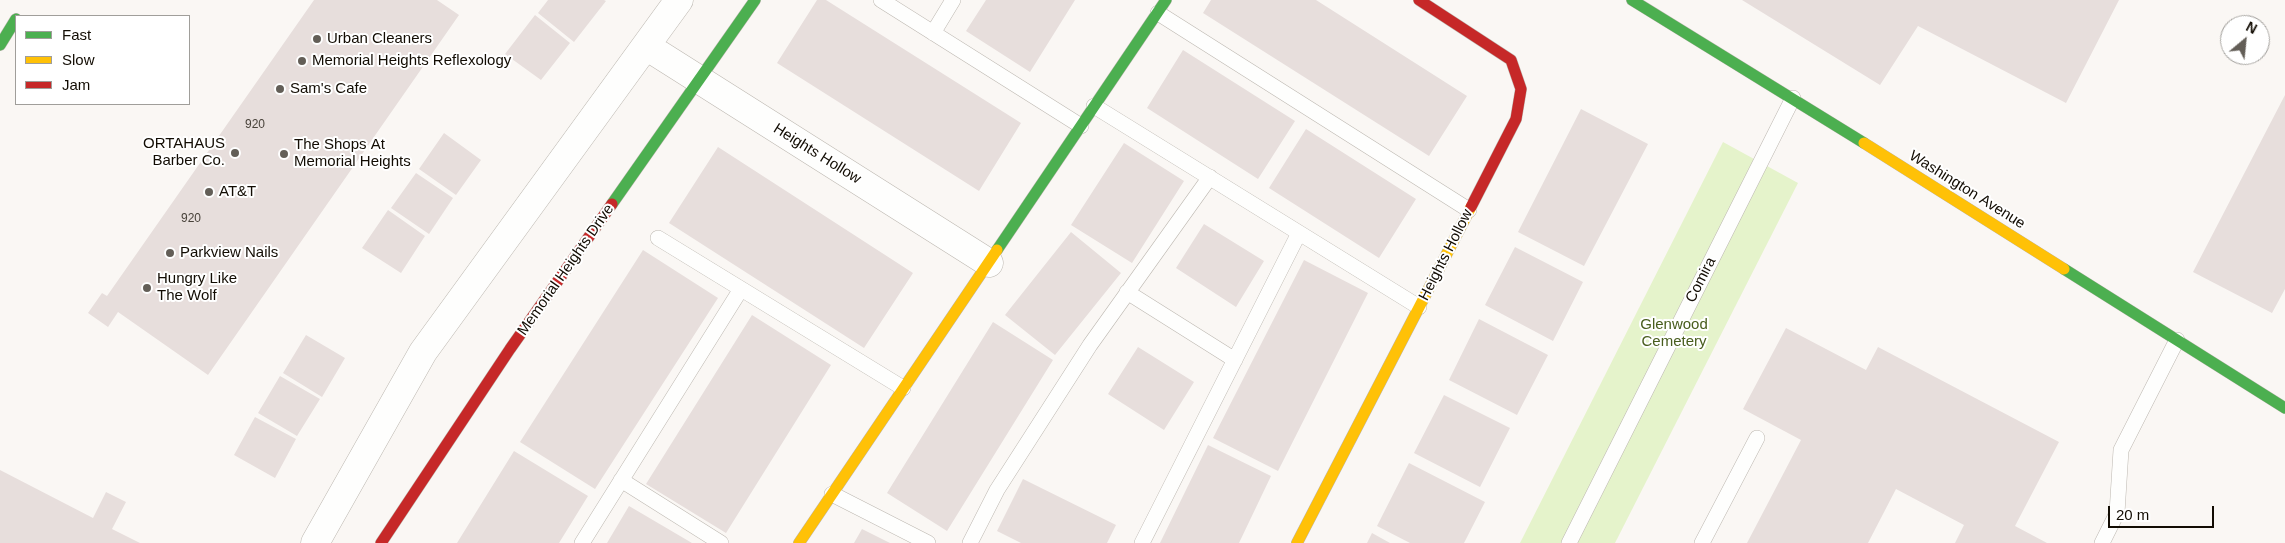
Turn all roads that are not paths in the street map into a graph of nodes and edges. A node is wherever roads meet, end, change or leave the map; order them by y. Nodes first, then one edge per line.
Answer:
1 (679, 0) edge
2 (755, 0) edge
3 (881, 0) edge
4 (953, 0) edge
5 (1419, 0) edge
6 (1632, 0) edge
7 (1162, 6) edge
8 (15, 22) edge
9 (933, 33) junction
10 (0, 45) edge
11 (646, 46) junction
12 (700, 81) junction
13 (1793, 98) junction
14 (1094, 106) junction
15 (1081, 126) junction
16 (1210, 177) junction
17 (1469, 210) junction
18 (1299, 233) junction
19 (658, 238) dead end
20 (989, 263) junction
21 (741, 289) junction
22 (1127, 292) junction
23 (1419, 307) junction
24 (2177, 340) junction
25 (1235, 360) junction
26 (904, 388) junction
27 (2285, 408) edge
28 (1757, 438) dead end
29 (621, 480) junction
30 (832, 494) junction
31 (315, 543) edge
32 (381, 543) edge
33 (582, 543) edge
34 (721, 543) edge
35 (799, 543) edge
36 (928, 543) edge
37 (970, 543) edge
38 (1142, 543) edge
39 (1297, 543) edge
40 (1569, 543) edge
41 (1702, 543) edge
42 (2102, 543) edge

1 - 11 street
2 - 12 street, Memorial Heights Drive
3 - 9 lane
4 - 9 lane
5 - 17 street, Heights Hollow
6 - 13 street, Washington Avenue
7 - 14 street
7 - 17 lane
8 - 10 street
9 - 15 lane
11 - 12 street, Heights Hollow
11 - 31 street
12 - 20 street, Heights Hollow
12 - 32 street, Memorial Heights Drive
13 - 24 street, Washington Avenue
13 - 40 lane, Comira
14 - 15 street
14 - 16 lane
15 - 20 street
16 - 18 lane
16 - 22 lane
17 - 23 street, Heights Hollow
18 - 23 lane
18 - 25 lane
19 - 21 lane
20 - 26 street
21 - 26 lane
21 - 29 lane
22 - 25 lane
22 - 37 lane
23 - 39 street, Heights Hollow
24 - 27 street, Washington Avenue
24 - 42 lane
25 - 38 lane
26 - 30 street
28 - 41 lane
29 - 33 lane
29 - 34 lane
30 - 35 street
30 - 36 lane

